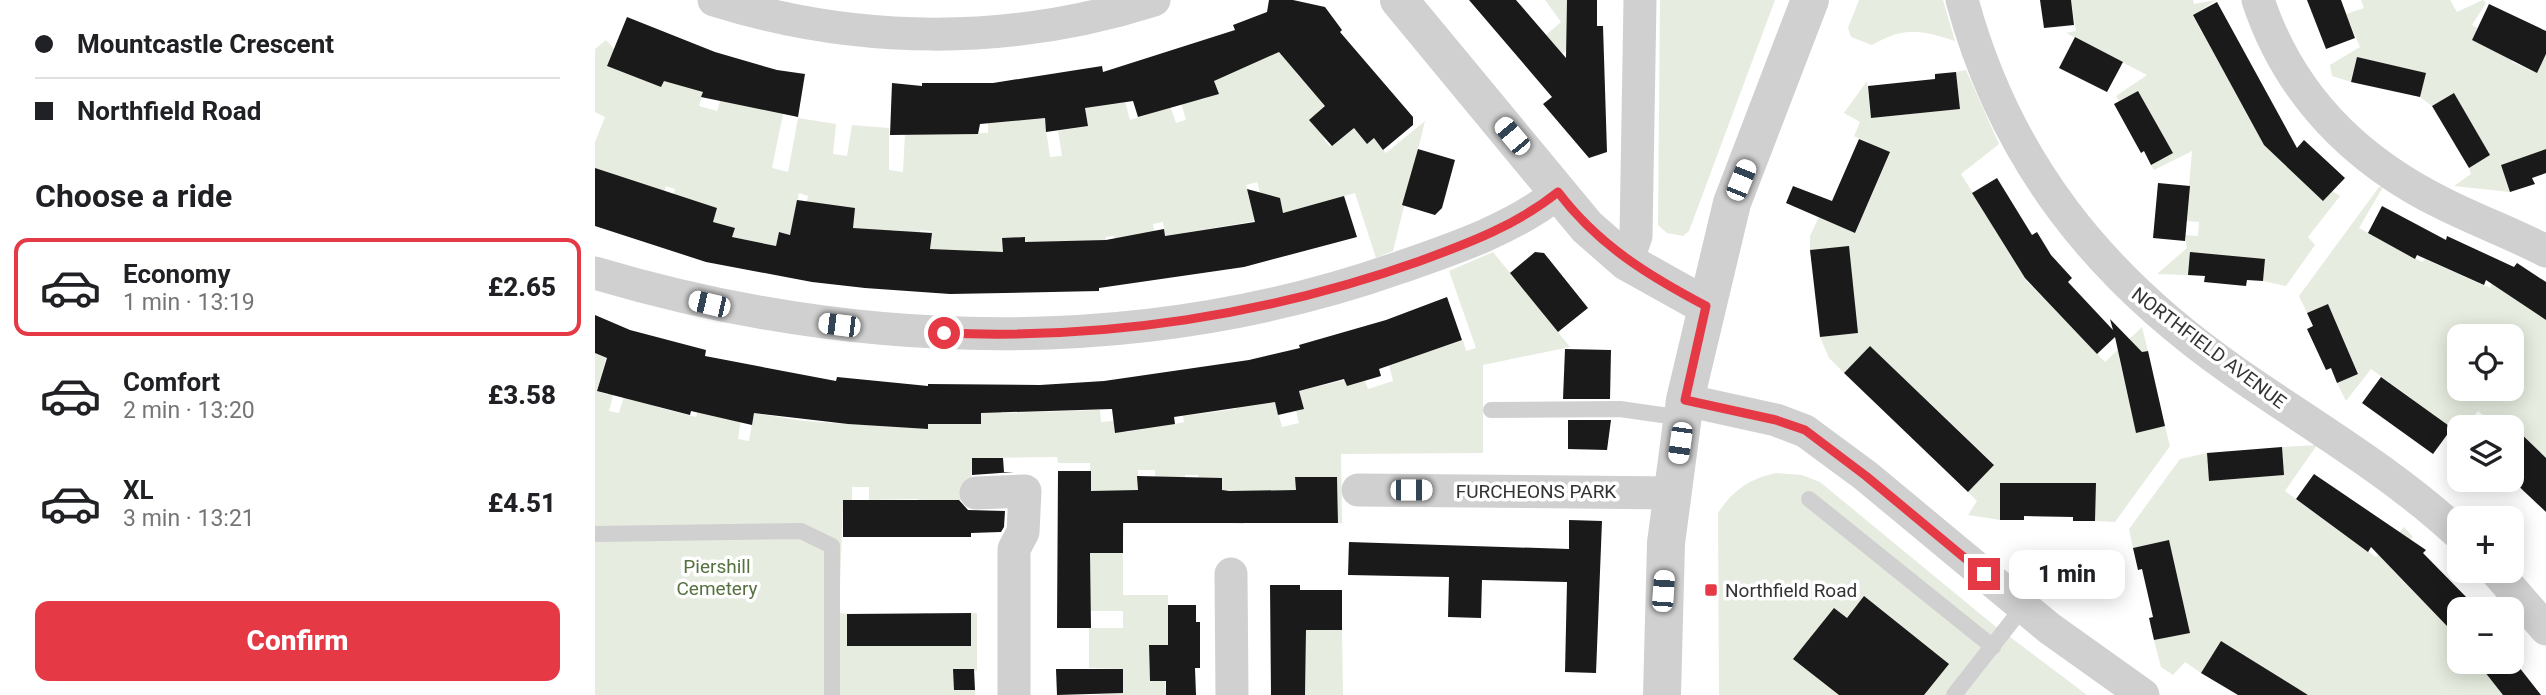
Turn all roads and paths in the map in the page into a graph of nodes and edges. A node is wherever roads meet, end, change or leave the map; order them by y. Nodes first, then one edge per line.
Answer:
1 (714, 0) edge
2 (1154, 0) edge
3 (1399, 0) edge
4 (1640, 0) edge
5 (1810, 0) edge
6 (1962, 0) edge
7 (2258, 0) edge
8 (1558, 192) junction
9 (2546, 251) edge
10 (1627, 262) junction
11 (595, 273) edge
12 (1706, 306) junction
13 (1684, 409) junction
14 (1491, 410) dead end
15 (1358, 490) dead end
16 (976, 493) dead end
17 (1673, 493) junction
18 (1809, 499) dead end
19 (2447, 524) edge
20 (595, 534) edge
21 (1231, 574) dead end
22 (2506, 583) edge
23 (2023, 607) junction
24 (2546, 629) edge
25 (1993, 647) junction
26 (832, 695) edge
27 (1014, 695) edge
28 (1232, 695) edge
29 (1662, 695) edge
30 (1954, 695) edge
31 (2143, 695) edge

1 - 2 street
3 - 8 street
4 - 10 street
5 - 12 street
6 - 19 street, NORTHFIELD AVENUE
7 - 9 street
8 - 10 street
8 - 11 street
10 - 12 street
12 - 13 street
13 - 14 lane
13 - 17 street
13 - 23 street
15 - 17 street, FURCHEONS PARK
16 - 27 street
17 - 29 street
18 - 25 lane
20 - 26 lane
21 - 28 street
22 - 24 street
23 - 25 lane
23 - 31 street
25 - 30 lane

